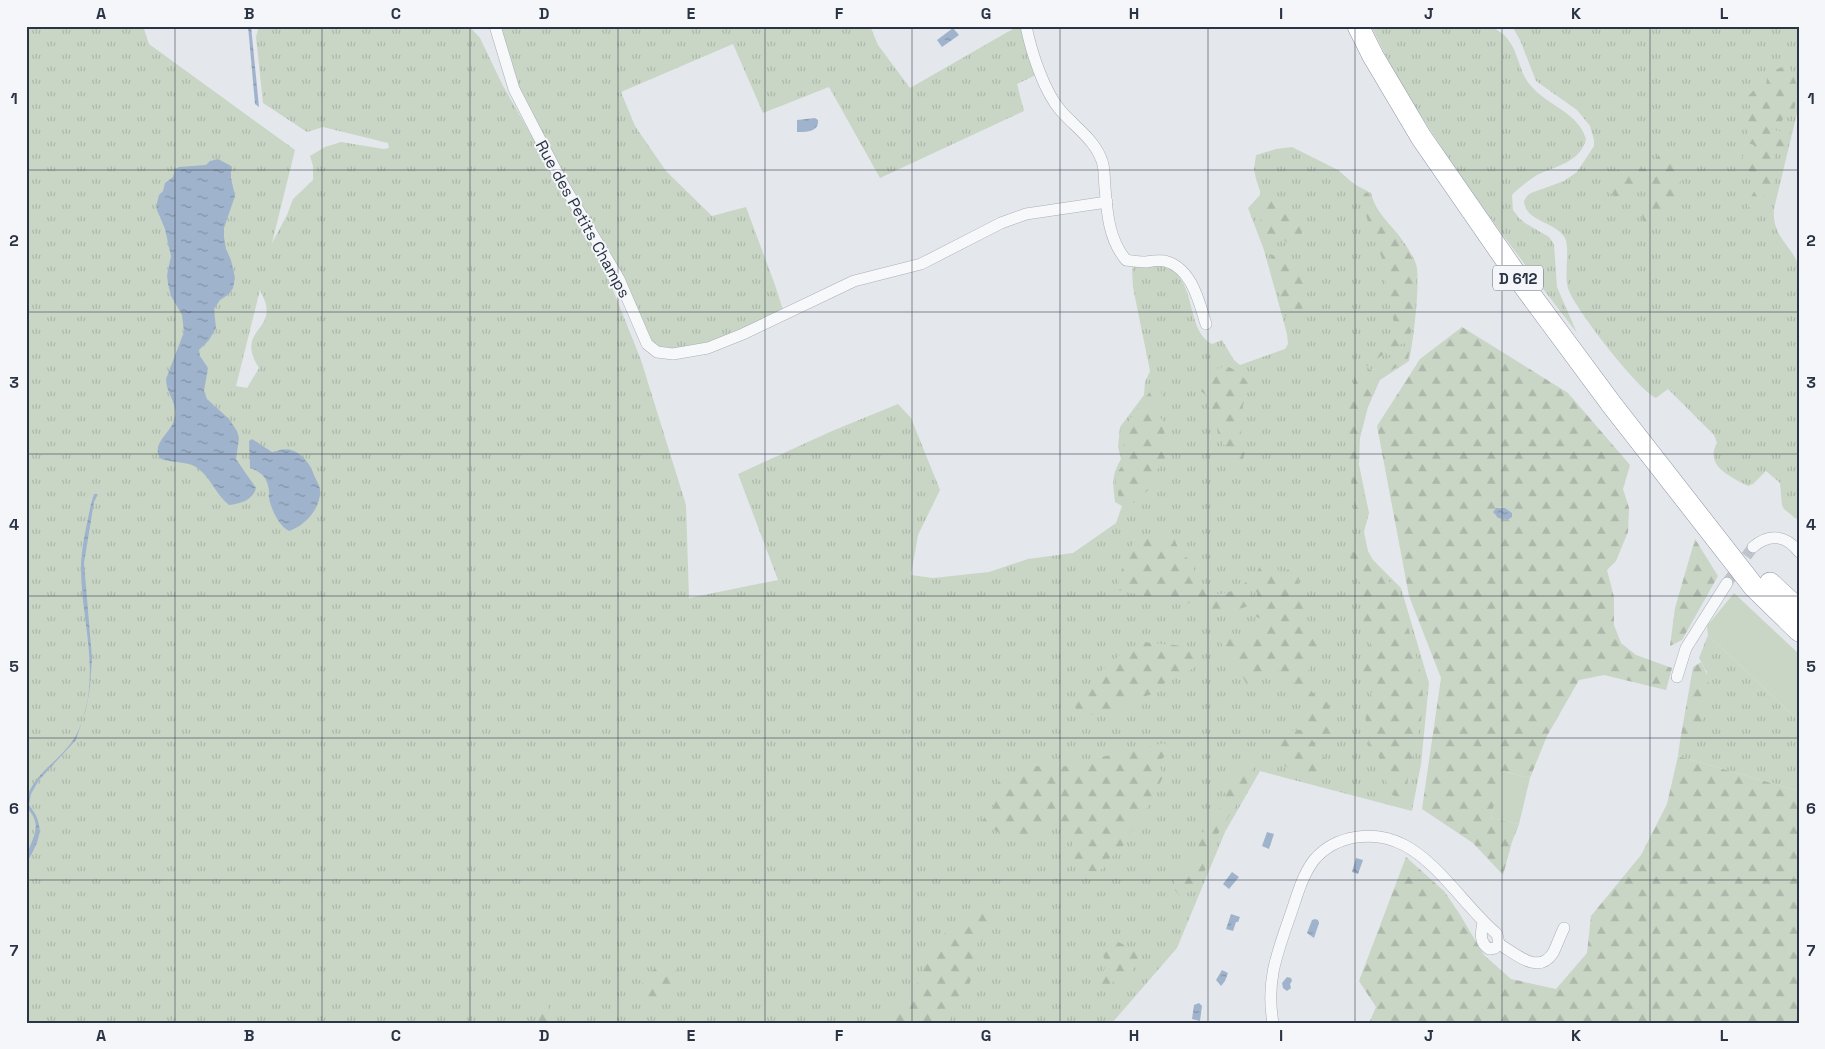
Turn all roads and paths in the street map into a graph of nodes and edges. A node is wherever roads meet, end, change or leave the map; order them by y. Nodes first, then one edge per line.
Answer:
1 (495, 26) edge
2 (1026, 26) edge
3 (1358, 26) edge
4 (1106, 202) junction
5 (1206, 324) dead end
6 (1699, 516) junction
7 (1754, 547) tunnel mouth
8 (1799, 552) edge
9 (1728, 583) tunnel mouth
10 (1799, 610) edge
11 (1799, 631) edge
12 (1677, 676) dead end
13 (1564, 928) dead end
14 (1273, 1023) edge

1 - 4 street, Rue des Petits Champs
2 - 4 street
3 - 6 highway, D 612
4 - 5 street
6 - 10 highway, D 612
6 - 11 highway, D 612
7 - 8 street
9 - 12 street
13 - 14 street

